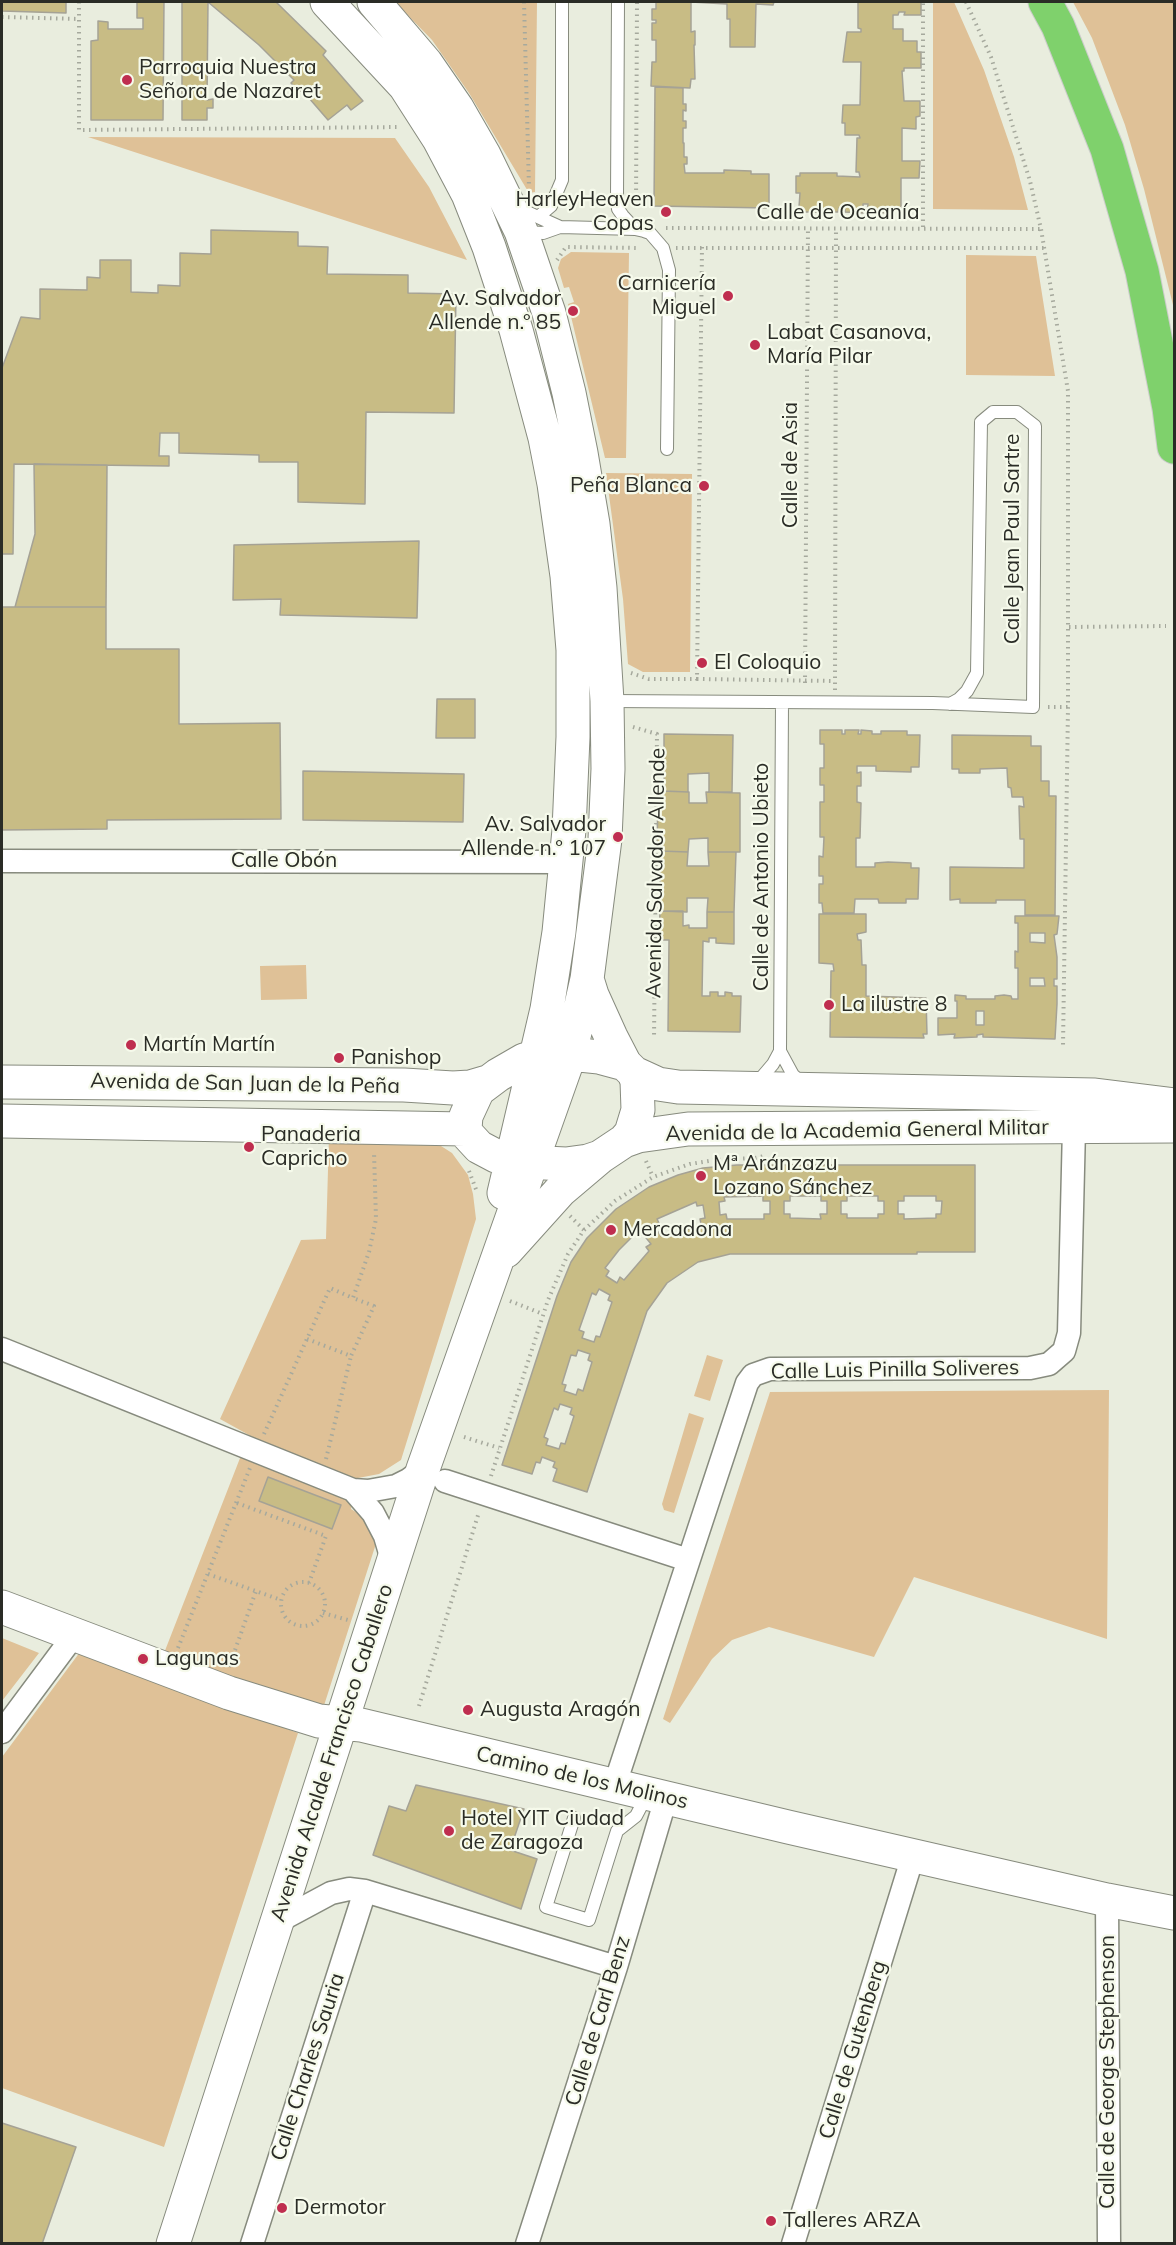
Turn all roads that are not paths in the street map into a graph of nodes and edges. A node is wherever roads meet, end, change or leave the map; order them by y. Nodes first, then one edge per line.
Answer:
1 (327, 2) edge
2 (374, 2) edge
3 (562, 2) edge
4 (618, 2) edge
5 (1045, 2) edge
6 (560, 227) junction
7 (635, 229) junction
8 (522, 230) junction
9 (1174, 447) edge
10 (667, 449) dead end
11 (608, 701) junction
12 (782, 703) junction
13 (950, 704) junction
14 (2, 861) edge
15 (567, 862) junction
16 (587, 979) junction
17 (780, 1052) junction
18 (570, 1054) junction
19 (537, 1056) junction
20 (629, 1069) junction
21 (2, 1082) edge
22 (488, 1082) junction
23 (751, 1089) junction
24 (812, 1089) junction
25 (1174, 1105) edge
26 (2, 1121) edge
27 (1174, 1126) edge
28 (1074, 1128) junction
29 (469, 1136) junction
30 (624, 1153) junction
31 (522, 1161) junction
32 (495, 1263) junction
33 (2, 1349) edge
34 (434, 1475) junction
35 (353, 1490) junction
36 (688, 1560) junction
37 (393, 1563) junction
38 (2, 1607) edge
39 (75, 1635) junction
40 (341, 1723) junction
41 (2, 1732) edge
42 (614, 1786) junction
43 (656, 1796) junction
44 (574, 1818) dead end
45 (913, 1856) junction
46 (365, 1891) junction
47 (1107, 1900) junction
48 (1174, 1913) edge
49 (277, 1922) junction
50 (616, 1967) junction
51 (173, 2244) edge
52 (252, 2244) edge
53 (527, 2244) edge
54 (793, 2244) edge
55 (1109, 2244) edge

1 - 8 main road
2 - 8 main road
3 - 8 lane
4 - 7 lane
5 - 9 highway
6 - 7 lane
6 - 8 lane
6 - 8 lane
6 - 8 lane
7 - 10 lane
8 - 11 main road
8 - 15 main road
11 - 12 lane, Calle Jean Paul Sartre
11 - 16 main road
12 - 13 lane, Calle Jean Paul Sartre
12 - 17 lane, Calle de Antonio Ubieto
13 - 13 lane, Calle Jean Paul Sartre
14 - 15 street, Calle Obón
15 - 19 main road
16 - 18 main road
16 - 20 main road
17 - 23 lane
17 - 24 lane
18 - 19 main road, Avenida de San Juan de la Peña
18 - 20 main road, Avenida de la Academia General Militar
18 - 31 main road
19 - 22 main road, Avenida de San Juan de la Peña
19 - 31 main road, Avenida Alcalde Francisco Caballero
20 - 23 main road, Avenida de la Academia General Militar
20 - 30 main road
21 - 22 main road, Avenida de San Juan de la Peña
22 - 29 main road, Avenida de San Juan de la Peña
23 - 24 main road, Avenida de la Academia General Militar
24 - 25 main road, Avenida de la Academia General Militar
26 - 29 main road, Avenida de San Juan de la Peña
27 - 28 main road, Avenida de la Academia General Militar
28 - 30 main road, Avenida de la Academia General Militar
28 - 36 street, Calle Luis Pinilla Soliveres
29 - 31 main road, Avenida de San Juan de la Peña
29 - 32 main road, Avenida Alcalde Francisco Caballero
30 - 31 main road, Avenida de la Academia General Militar
30 - 32 main road, Avenida Alcalde Francisco Caballero
31 - 32 main road, Avenida Alcalde Francisco Caballero
32 - 34 main road, Avenida Alcalde Francisco Caballero
33 - 35 street
34 - 35 street
34 - 36 street
34 - 37 main road, Avenida Alcalde Francisco Caballero
35 - 37 street
36 - 42 street, Calle Luis Pinilla Soliveres
37 - 40 main road, Avenida Alcalde Francisco Caballero
38 - 39 main road, Camino de los Molinos
39 - 40 main road, Camino de los Molinos
39 - 41 street
40 - 42 main road, Camino de los Molinos
40 - 49 main road, Avenida Alcalde Francisco Caballero
42 - 43 main road, Camino de los Molinos
43 - 44 lane
43 - 45 main road, Camino de los Molinos
43 - 50 street, Calle de Carl Benz
45 - 47 main road, Camino de los Molinos
45 - 54 street, Calle de Gutenberg
46 - 49 street
46 - 50 street
46 - 52 street, Calle Charles Sauria
47 - 48 main road, Camino de los Molinos
47 - 55 street, Calle de George Stephenson
49 - 51 main road, Avenida Alcalde Francisco Caballero
50 - 53 street, Calle de Carl Benz

